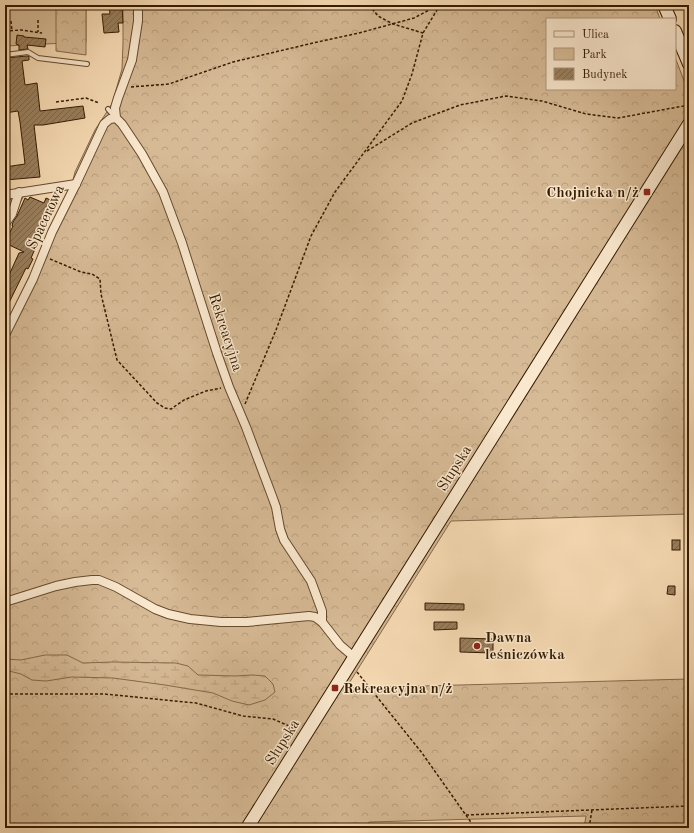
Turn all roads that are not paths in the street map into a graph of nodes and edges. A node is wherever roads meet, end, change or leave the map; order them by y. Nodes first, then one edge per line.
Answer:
1 (138, 5) edge
2 (664, 5) edge
3 (670, 18) edge
4 (680, 34) edge
5 (5, 55) edge
6 (87, 64) dead end
7 (689, 64) edge
8 (108, 109) dead end
9 (116, 118) junction
10 (689, 124) edge
11 (76, 184) junction
12 (19, 192) junction
13 (5, 195) edge
14 (5, 224) edge
15 (5, 335) edge
16 (5, 602) edge
17 (322, 622) junction
18 (354, 662) junction
19 (246, 828) edge

1 - 9 street
2 - 3 street
4 - 7 street
5 - 6 lane
8 - 9 lane
9 - 11 street, Spacerowa
9 - 17 street, Rekreacyjna
10 - 18 street, Słupska
11 - 12 street
11 - 15 street, Spacerowa
12 - 13 street
12 - 14 street, Spacerowa
16 - 17 street
17 - 18 street, Rekreacyjna
18 - 19 street, Słupska

